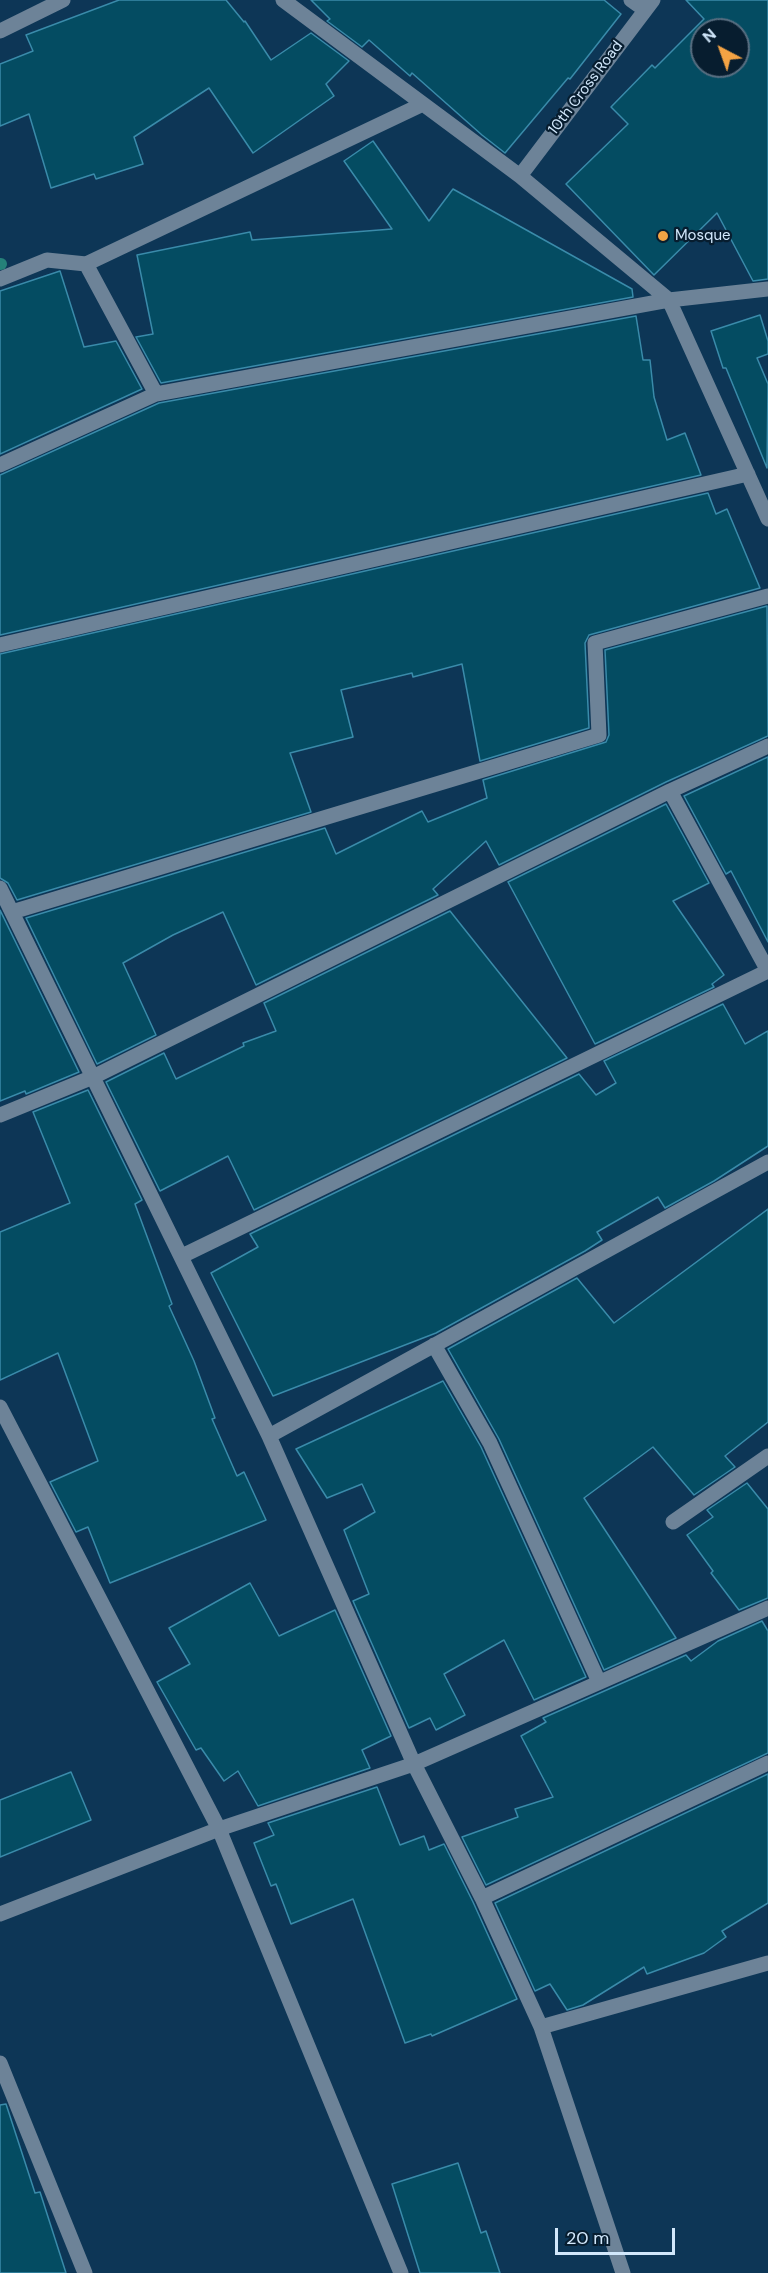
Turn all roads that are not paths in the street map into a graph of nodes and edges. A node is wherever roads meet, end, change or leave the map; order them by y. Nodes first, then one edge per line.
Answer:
1 (63, 0) edge
2 (283, 0) edge
3 (631, 0) edge
4 (649, 5) edge
5 (0, 32) edge
6 (423, 104) junction
7 (520, 176) junction
8 (86, 264) junction
9 (0, 279) edge
10 (768, 289) edge
11 (669, 300) junction
12 (156, 394) junction
13 (0, 465) edge
14 (748, 474) junction
15 (768, 519) edge
16 (768, 596) edge
17 (0, 645) edge
18 (768, 746) edge
19 (670, 791) junction
20 (0, 888) edge
21 (12, 912) junction
22 (768, 971) edge
23 (93, 1077) junction
24 (0, 1115) edge
25 (768, 1162) edge
26 (182, 1256) junction
27 (434, 1345) junction
28 (0, 1407) edge
29 (269, 1436) junction
30 (768, 1456) edge
31 (673, 1522) dead end
32 (768, 1608) edge
33 (598, 1682) junction
34 (768, 1762) edge
35 (414, 1764) junction
36 (219, 1829) junction
37 (482, 1898) junction
38 (0, 1914) edge
39 (768, 1963) edge
40 (541, 2027) junction
41 (0, 2063) edge
42 (85, 2273) edge
43 (401, 2273) edge
44 (623, 2273) edge

1 - 5 street
2 - 6 street
3 - 4 street
4 - 7 street, 10th Cross Road
6 - 7 street
6 - 8 street
7 - 11 street
8 - 9 street
8 - 12 street
10 - 11 street
11 - 12 street
11 - 14 street
12 - 13 street
14 - 15 street
14 - 17 street
16 - 21 street
18 - 19 street
19 - 22 street
19 - 23 street
20 - 21 street
21 - 23 street
22 - 26 street
23 - 24 street
23 - 26 street
25 - 27 street
26 - 29 street
27 - 29 street
27 - 33 street
28 - 36 street
29 - 35 street
30 - 31 street
32 - 33 street
33 - 35 street
34 - 37 street
35 - 36 street
35 - 37 street
36 - 38 street
36 - 43 street
37 - 40 street
39 - 40 street
40 - 44 street
41 - 42 street

